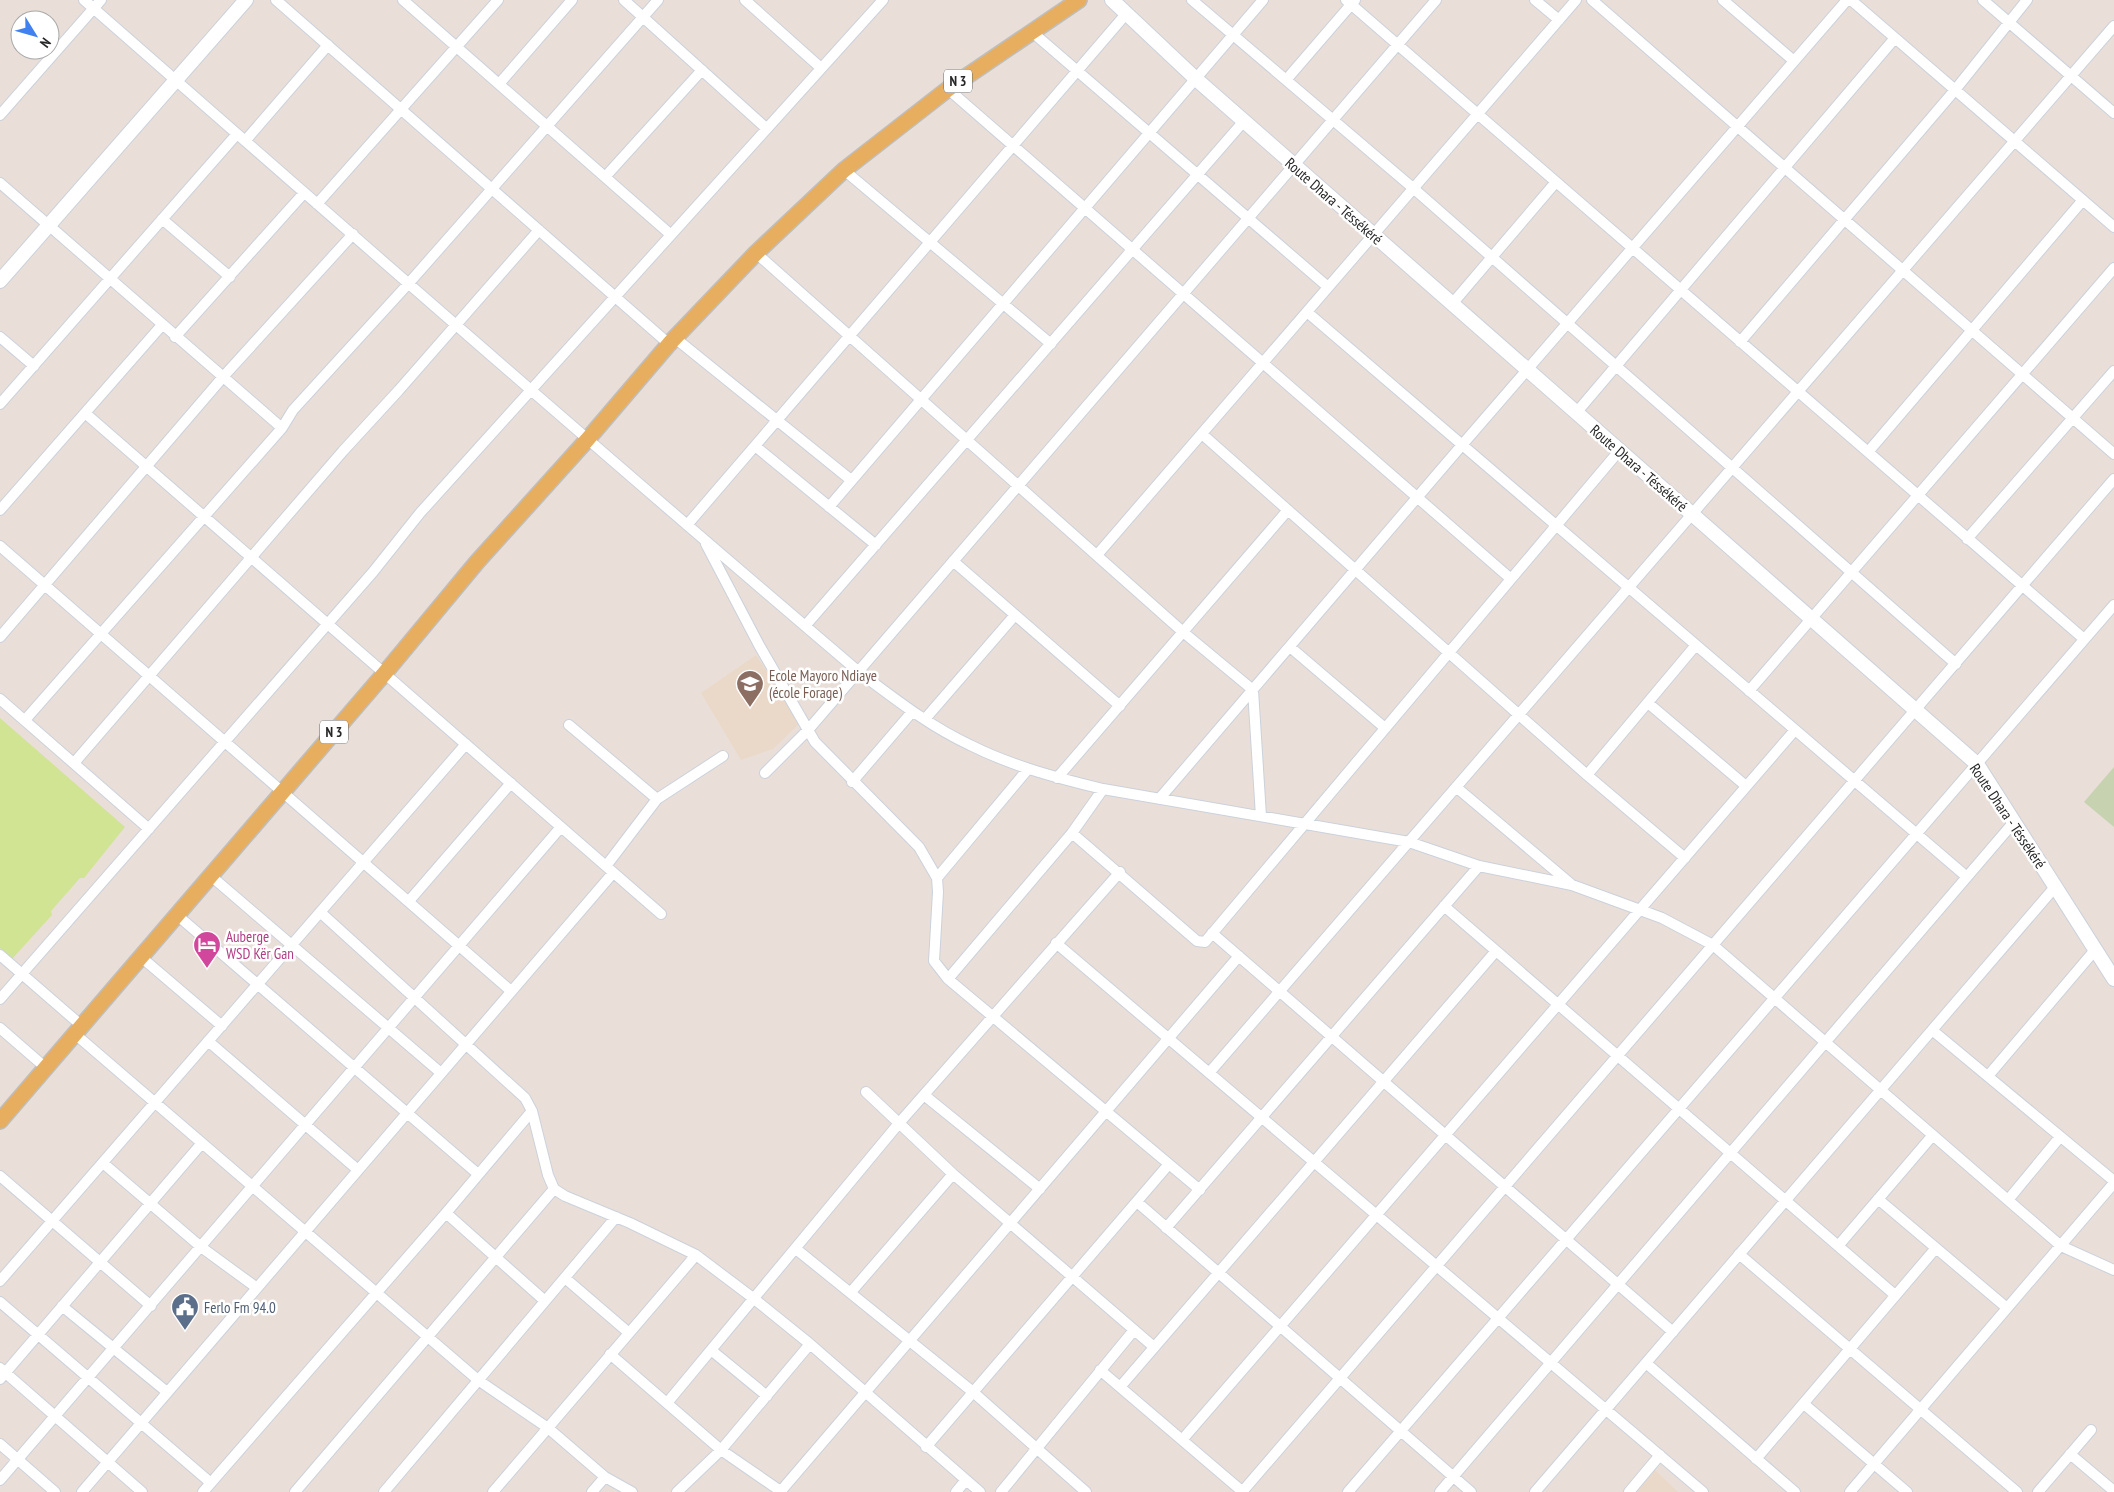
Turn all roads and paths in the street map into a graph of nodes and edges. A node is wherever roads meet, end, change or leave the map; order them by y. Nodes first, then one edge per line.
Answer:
1 (84, 0) edge
2 (101, 0) edge
3 (246, 0) edge
4 (276, 0) edge
5 (403, 0) edge
6 (498, 0) edge
7 (572, 0) edge
8 (624, 0) edge
9 (658, 0) edge
10 (745, 0) edge
11 (1079, 0) edge
12 (1112, 0) edge
13 (1192, 0) edge
14 (1263, 0) edge
15 (1436, 0) edge
16 (1535, 0) edge
17 (1576, 0) edge
18 (1592, 0) edge
19 (1723, 0) edge
20 (1847, 0) edge
21 (1851, 0) edge
22 (1983, 0) edge
23 (2028, 0) edge
24 (880, 1) edge
25 (1351, 1) edge
26 (94, 8) junction
27 (1126, 14) junction
28 (643, 17) junction
29 (1559, 20) junction
30 (2008, 22) junction
31 (2114, 26) edge
32 (1031, 31) junction
33 (1232, 35) junction
34 (1895, 38) junction
35 (328, 45) junction
36 (1398, 45) junction
37 (456, 47) junction
38 (1794, 61) junction
39 (821, 68) junction
40 (702, 70) junction
41 (1077, 71) junction
42 (2071, 76) junction
43 (1196, 79) junction
44 (176, 80) junction
45 (1286, 80) junction
46 (499, 84) junction
47 (948, 89) junction
48 (1955, 90) junction
49 (401, 109) junction
50 (2114, 113) edge
51 (1478, 114) junction
52 (0, 115) edge
53 (1333, 120) junction
54 (1244, 122) junction
55 (547, 126) junction
56 (1738, 127) junction
57 (766, 128) junction
58 (1149, 134) junction
59 (241, 138) junction
60 (2014, 141) junction
61 (1013, 146) junction
62 (1294, 166) junction
63 (1784, 167) junction
64 (844, 170) junction
65 (1197, 175) junction
66 (605, 177) junction
67 (1556, 182) junction
68 (0, 183) edge
69 (1413, 188) junction
70 (492, 189) junction
71 (304, 193) junction
72 (2083, 200) junction
73 (316, 204) junction
74 (1085, 208) junction
75 (1248, 219) junction
76 (162, 220) junction
77 (1844, 220) junction
78 (48, 226) junction
79 (2114, 227) edge
80 (539, 230) junction
81 (352, 234) junction
82 (670, 234) junction
83 (1374, 235) junction
84 (930, 242) junction
85 (1633, 248) junction
86 (1132, 250) junction
87 (756, 252) junction
88 (1492, 257) junction
89 (2114, 268) edge
90 (1903, 270) junction
91 (230, 277) junction
92 (110, 279) junction
93 (0, 281) edge
94 (409, 282) junction
95 (1328, 287) junction
96 (1680, 289) junction
97 (1183, 294) junction
98 (614, 296) junction
99 (1002, 303) junction
100 (1452, 304) junction
101 (1307, 312) junction
102 (1568, 324) junction
103 (162, 325) junction
104 (456, 326) junction
105 (1972, 330) junction
106 (850, 335) junction
107 (0, 337) edge
108 (175, 337) junction
109 (672, 341) junction
110 (1740, 342) junction
111 (1051, 344) junction
112 (1263, 363) junction
113 (34, 366) junction
114 (1615, 366) junction
115 (1528, 371) junction
116 (2114, 371) edge
117 (2022, 375) junction
118 (223, 377) junction
119 (531, 392) junction
120 (1798, 392) junction
121 (922, 398) junction
122 (0, 404) edge
123 (1576, 412) junction
124 (85, 413) junction
125 (2073, 418) junction
126 (778, 419) junction
127 (282, 428) junction
128 (1202, 434) junction
129 (967, 439) junction
130 (588, 440) junction
131 (1462, 445) junction
132 (755, 446) junction
133 (1619, 450) junction
134 (1868, 452) junction
135 (2114, 454) edge
136 (147, 467) junction
137 (1732, 468) junction
138 (2114, 479) edge
139 (852, 480) junction
140 (1019, 486) junction
141 (1918, 495) junction
142 (1418, 498) junction
143 (829, 507) junction
144 (0, 510) edge
145 (1288, 510) junction
146 (1692, 514) junction
147 (204, 516) junction
148 (687, 525) junction
149 (1556, 525) junction
150 (702, 538) junction
151 (1967, 539) junction
152 (876, 545) junction
153 (0, 546) edge
154 (1097, 555) junction
155 (252, 558) junction
156 (953, 561) junction
157 (1356, 570) junction
158 (1852, 572) junction
159 (1510, 579) junction
160 (45, 585) junction
161 (2022, 586) junction
162 (1629, 588) junction
163 (2114, 605) edge
164 (1015, 615) junction
165 (1812, 619) junction
166 (328, 624) junction
167 (805, 626) junction
168 (1183, 632) junction
169 (101, 634) junction
170 (0, 637) edge
171 (2084, 640) junction
172 (1696, 645) junction
173 (1290, 647) junction
174 (1449, 652) junction
175 (1956, 664) junction
176 (859, 672) junction
177 (384, 674) junction
178 (150, 676) junction
179 (1254, 690) junction
180 (1749, 691) junction
181 (0, 699) edge
182 (1648, 703) junction
183 (1120, 706) junction
184 (1916, 711) junction
185 (912, 712) junction
186 (1519, 714) junction
187 (925, 719) junction
188 (25, 720) junction
189 (569, 725) dead end
190 (1385, 728) junction
191 (808, 730) junction
192 (1795, 730) junction
193 (225, 742) junction
194 (466, 744) junction
195 (723, 756) dead end
196 (74, 763) junction
197 (1977, 764) junction
198 (1028, 769) junction
199 (765, 773) dead end
200 (1587, 775) junction
201 (1057, 778) junction
202 (1854, 781) junction
203 (852, 782) junction
204 (511, 784) junction
205 (1746, 786) junction
206 (1456, 787) junction
207 (1103, 789) junction
208 (283, 792) junction
209 (1160, 798) junction
210 (657, 799) junction
211 (1261, 816) junction
212 (2014, 822) junction
213 (1304, 824) junction
214 (561, 827) junction
215 (150, 829) junction
216 (1072, 833) junction
217 (1916, 834) junction
218 (1409, 842) junction
219 (1685, 858) junction
220 (364, 862) junction
221 (1479, 866) junction
222 (609, 869) junction
223 (1120, 872) junction
224 (211, 876) junction
225 (1967, 877) junction
226 (937, 878) junction
227 (1572, 885) junction
228 (2055, 887) junction
229 (409, 902) junction
230 (1444, 906) junction
231 (1640, 910) junction
232 (320, 912) junction
233 (661, 914) dead end
234 (177, 915) junction
235 (1212, 933) junction
236 (1056, 943) junction
237 (292, 945) junction
238 (1713, 945) junction
239 (460, 946) junction
240 (1496, 950) junction
241 (2095, 950) junction
242 (0, 956) edge
243 (1239, 956) junction
244 (141, 957) junction
245 (22, 974) junction
246 (948, 979) junction
247 (2114, 979) edge
248 (258, 984) junction
249 (512, 991) junction
250 (1280, 992) junction
251 (415, 998) junction
252 (1774, 998) junction
253 (0, 1000) edge
254 (1558, 1004) junction
255 (993, 1016) junction
256 (222, 1026) junction
257 (0, 1028) edge
258 (389, 1028) junction
259 (78, 1030) junction
260 (1932, 1030) junction
261 (1332, 1037) junction
262 (1169, 1038) junction
263 (208, 1041) junction
264 (1825, 1042) junction
265 (466, 1044) junction
266 (1618, 1056) junction
267 (46, 1068) junction
268 (355, 1068) junction
269 (441, 1073) junction
270 (1209, 1073) junction
271 (1988, 1076) junction
272 (1383, 1081) junction
273 (1880, 1090) junction
274 (866, 1092) dead end
275 (924, 1095) junction
276 (155, 1103) junction
277 (1679, 1108) junction
278 (532, 1111) junction
279 (1105, 1111) junction
280 (407, 1113) junction
281 (1262, 1118) junction
282 (0, 1121) edge
283 (900, 1122) junction
284 (306, 1125) junction
285 (1446, 1135) junction
286 (1933, 1135) junction
287 (2060, 1137) junction
288 (202, 1143) junction
289 (1731, 1153) junction
290 (1314, 1162) junction
291 (103, 1163) junction
292 (1169, 1164) junction
293 (358, 1170) junction
294 (478, 1174) junction
295 (953, 1174) junction
296 (0, 1176) edge
297 (2114, 1182) edge
298 (1505, 1186) junction
299 (253, 1187) junction
300 (554, 1189) junction
301 (1040, 1189) junction
302 (1200, 1190) junction
303 (1878, 1199) junction
304 (1786, 1200) junction
305 (2008, 1200) junction
306 (1137, 1202) junction
307 (150, 1203) junction
308 (446, 1213) junction
309 (1376, 1215) junction
310 (616, 1217) junction
311 (52, 1221) junction
312 (1010, 1223) junction
313 (1166, 1228) junction
314 (305, 1232) junction
315 (1566, 1239) junction
316 (1838, 1246) junction
317 (2060, 1246) junction
318 (201, 1247) junction
319 (1936, 1248) junction
320 (796, 1249) junction
321 (1739, 1254) junction
322 (696, 1255) junction
323 (495, 1259) junction
324 (100, 1262) junction
325 (1436, 1266) junction
326 (2114, 1270) edge
327 (1218, 1273) junction
328 (1073, 1277) junction
329 (565, 1278) junction
330 (0, 1281) edge
331 (1618, 1284) junction
332 (257, 1288) junction
333 (851, 1292) junction
334 (376, 1293) junction
335 (1895, 1295) junction
336 (753, 1298) junction
337 (0, 1302) edge
338 (545, 1302) junction
339 (62, 1306) junction
340 (151, 1306) junction
341 (2007, 1308) junction
342 (1498, 1318) junction
343 (1280, 1326) junction
344 (1134, 1330) junction
345 (1673, 1332) junction
346 (629, 1333) junction
347 (38, 1334) junction
348 (428, 1337) junction
349 (910, 1340) junction
350 (810, 1344) junction
351 (1154, 1347) junction
352 (1850, 1348) junction
353 (113, 1349) junction
354 (711, 1350) junction
355 (610, 1354) junction
356 (1551, 1363) junction
357 (1646, 1363) junction
358 (1100, 1370) junction
359 (2, 1373) edge
360 (89, 1378) junction
361 (1340, 1378) junction
362 (478, 1380) junction
363 (1120, 1387) junction
364 (167, 1392) junction
365 (866, 1392) junction
366 (973, 1392) junction
367 (767, 1396) junction
368 (667, 1403) junction
369 (1804, 1404) junction
370 (1921, 1409) junction
371 (1606, 1410) junction
372 (56, 1416) junction
373 (141, 1423) junction
374 (548, 1428) junction
375 (2091, 1430) dead end
376 (1400, 1431) junction
377 (1182, 1440) junction
378 (0, 1444) edge
379 (926, 1447) junction
380 (1036, 1449) junction
381 (721, 1450) junction
382 (2070, 1454) junction
383 (1660, 1455) junction
384 (1756, 1459) junction
385 (18, 1460) junction
386 (108, 1461) junction
387 (1874, 1464) junction
388 (605, 1477) junction
389 (1453, 1477) junction
390 (0, 1480) edge
391 (966, 1480) junction
392 (211, 1483) junction
393 (628, 1491) edge
394 (2114, 1491) edge
395 (55, 1492) edge
396 (82, 1492) edge
397 (142, 1492) edge
398 (203, 1492) edge
399 (295, 1492) edge
400 (384, 1492) edge
401 (493, 1492) edge
402 (592, 1492) edge
403 (677, 1492) edge
404 (781, 1492) edge
405 (956, 1492) edge
406 (980, 1492) edge
407 (1001, 1492) edge
408 (1086, 1492) edge
409 (1242, 1492) edge
410 (1348, 1492) edge
411 (1440, 1492) edge
412 (1471, 1492) edge
413 (1536, 1492) edge
414 (1629, 1492) edge
415 (1703, 1492) edge
416 (1795, 1492) edge
417 (1850, 1492) edge
418 (1907, 1492) edge
419 (2017, 1492) edge
420 (2038, 1492) edge

1 - 26 street
2 - 26 street
3 - 44 street
4 - 35 street
5 - 37 street
6 - 37 street
7 - 46 street
8 - 28 street
9 - 28 street
10 - 39 street
11 - 32 main road, N 3
12 - 27 street, Route Dhara - Téssékéré
13 - 33 street
14 - 33 street
15 - 36 street
16 - 29 street
17 - 29 street
18 - 56 street
19 - 38 street
20 - 38 street
21 - 34 street
22 - 30 street
23 - 30 street
24 - 39 street
25 - 36 street
25 - 45 street
26 - 44 street
26 - 52 street
27 - 41 street
27 - 43 street, Route Dhara - Téssékéré
28 - 40 street
28 - 55 street
29 - 51 street
30 - 42 street
30 - 48 street
31 - 42 street
32 - 41 street
32 - 47 main road, N 3
33 - 43 street
33 - 45 street
34 - 48 street
34 - 63 street
35 - 49 street
35 - 59 street
36 - 51 street
36 - 53 street
37 - 46 street
37 - 49 street
38 - 56 street
39 - 57 street
40 - 57 street
40 - 66 street
41 - 58 street
41 - 61 street
42 - 50 street
42 - 60 street
43 - 54 street, Route Dhara - Téssékéré
43 - 58 street
44 - 59 street
44 - 78 street
45 - 53 street
46 - 55 street
47 - 61 street
47 - 64 main road, N 3
48 - 60 street
48 - 77 street
49 - 70 street
49 - 73 street
51 - 67 street
51 - 69 street
53 - 62 street
53 - 69 street
54 - 62 street, Route Dhara - Téssékéré
54 - 65 street
55 - 66 street
55 - 70 street
56 - 63 street
56 - 85 street
57 - 82 street
58 - 65 street
58 - 74 street
59 - 71 street
59 - 76 street
60 - 72 street
60 - 90 street
61 - 74 street
61 - 84 street
62 - 75 street
62 - 83 street, Route Dhara - Téssékéré
63 - 77 street
63 - 96 street
64 - 84 street
64 - 87 main road, N 3
65 - 75 street
65 - 86 street
66 - 82 street
67 - 85 street
67 - 88 street
68 - 78 street
69 - 83 street
69 - 88 street
70 - 80 street
70 - 94 street
71 - 73 street
71 - 91 street
72 - 79 street
72 - 105 street
73 - 81 street
74 - 86 street
74 - 99 street
75 - 95 street
75 - 97 street
76 - 91 street
76 - 92 street
77 - 90 street
77 - 110 street
78 - 92 street
78 - 93 street
80 - 98 street
80 - 104 street
81 - 94 street
81 - 118 street
82 - 98 street
83 - 95 street
83 - 100 street, Route Dhara - Téssékéré
84 - 99 street
84 - 106 street
85 - 96 street
85 - 102 street
86 - 97 street
86 - 111 street
87 - 106 street
87 - 109 main road, N 3
88 - 100 street
88 - 102 street
89 - 117 street
90 - 105 street
90 - 120 street
91 - 108 street
92 - 103 street
92 - 113 street
94 - 104 street
94 - 127 street
95 - 101 street
96 - 110 street
96 - 114 street
97 - 112 street
97 - 140 street
98 - 109 street
98 - 119 street
99 - 111 street
99 - 121 street
100 - 115 street, Route Dhara - Téssékéré
101 - 112 street
101 - 131 street
102 - 114 street
102 - 115 street
103 - 108 street
103 - 124 street
104 - 119 street
104 - 155 street
105 - 117 street
105 - 134 street
106 - 121 street
106 - 126 street
107 - 113 street
108 - 118 street
109 - 126 street
109 - 130 main road, N 3
110 - 120 street
111 - 129 street
112 - 128 street
112 - 142 street
113 - 122 street
114 - 123 street
114 - 137 street
115 - 123 street, Route Dhara - Téssékéré
115 - 131 street
116 - 125 street
117 - 125 street
117 - 141 street
118 - 127 street
118 - 136 street
119 - 130 street
119 - 166 street
120 - 134 street
120 - 137 street
121 - 129 street
121 - 139 street
123 - 133 street, Route Dhara - Téssékéré
124 - 136 street
124 - 144 street
125 - 135 street
125 - 151 street
126 - 132 street
126 - 139 street
127 - 147 street
128 - 145 street
128 - 154 street
129 - 140 street
129 - 152 street
130 - 148 street
130 - 177 main road, N 3
131 - 142 street
131 - 149 street
132 - 143 street
132 - 148 street
133 - 146 street, Route Dhara - Téssékéré
133 - 149 street
134 - 141 street
136 - 147 street
136 - 160 street
137 - 146 street
137 - 158 street
138 - 161 street
139 - 143 street
140 - 154 street
140 - 156 street
141 - 151 street
141 - 158 street
142 - 157 street
142 - 159 street
143 - 152 street
145 - 157 street
145 - 168 street
146 - 162 street
146 - 165 street, Route Dhara - Téssékéré
147 - 155 street
147 - 169 street
148 - 150 street
149 - 159 street
149 - 162 street
150 - 167 street
150 - 191 street
151 - 161 street
152 - 167 street
153 - 160 street
154 - 168 street
155 - 166 street
155 - 178 street
156 - 164 street
156 - 176 street
157 - 173 street
157 - 174 street
158 - 165 street
158 - 175 street
159 - 174 street
160 - 169 street
160 - 170 street
161 - 171 street
161 - 175 street
162 - 172 street
162 - 186 street
163 - 171 street
164 - 183 street
164 - 187 street
165 - 180 street
165 - 184 street, Route Dhara - Téssékéré
166 - 177 street
166 - 193 street
167 - 176 street
168 - 179 street
168 - 183 street
169 - 178 street
169 - 188 street
171 - 197 street
172 - 180 street
172 - 182 street
173 - 179 street
173 - 190 street
174 - 186 street
174 - 190 street
175 - 184 street
176 - 185 street
176 - 191 street
177 - 194 street
177 - 208 main road, N 3
178 - 193 street
178 - 196 street
179 - 209 street
179 - 211 street
180 - 192 street
181 - 188 street
182 - 200 street
182 - 205 street
183 - 201 street
184 - 197 street, Route Dhara - Téssékéré
184 - 202 street
185 - 187 street
185 - 203 street
186 - 200 street
186 - 206 street
187 - 198 street
188 - 196 street
189 - 210 street
190 - 213 street
191 - 199 street
191 - 203 street
192 - 202 street
192 - 205 street
193 - 208 street
193 - 215 street
194 - 204 street
194 - 220 street
195 - 210 street
196 - 215 street
197 - 212 street, Route Dhara - Téssékéré
197 - 217 street
198 - 201 street
198 - 226 street
200 - 219 street
201 - 207 street
202 - 217 street
202 - 238 street
203 - 226 street
204 - 214 street
204 - 229 street
205 - 219 street
206 - 218 street
206 - 227 street
207 - 209 street
207 - 216 street
208 - 220 street
208 - 224 main road, N 3
209 - 211 street
210 - 222 street
211 - 213 street
212 - 225 street
212 - 228 street, Route Dhara - Téssékéré
213 - 218 street
213 - 235 street
214 - 222 street
214 - 239 street
215 - 245 street
216 - 223 street
216 - 246 street
217 - 225 street
217 - 252 street
218 - 221 street
218 - 250 street
219 - 231 street
220 - 229 street
220 - 232 street
221 - 227 street
221 - 230 street
222 - 233 street
222 - 249 street
223 - 235 street
223 - 236 street
224 - 234 main road, N 3
224 - 237 street
225 - 264 street
226 - 246 street
227 - 231 street
228 - 241 street, Route Dhara - Téssékéré
228 - 260 street
229 - 239 street
230 - 240 street
230 - 261 street
231 - 238 street
231 - 254 street
232 - 237 street
232 - 251 street
234 - 244 main road, N 3
234 - 248 street
235 - 243 street
236 - 255 street
236 - 262 street
237 - 248 street
237 - 258 street
238 - 252 street
238 - 266 street
239 - 249 street
239 - 251 street
240 - 254 street
240 - 272 street
241 - 247 street, Route Dhara - Téssékéré
241 - 271 street
242 - 245 street
243 - 250 street
243 - 262 street
244 - 256 street
244 - 259 main road, N 3
245 - 253 street
245 - 259 street
246 - 255 street
248 - 256 street
248 - 268 street
249 - 265 street
250 - 261 street
250 - 270 street
251 - 258 street
251 - 265 street
252 - 264 street
252 - 277 street
254 - 266 street
254 - 285 street
255 - 275 street
255 - 279 street
256 - 263 street
257 - 267 street
258 - 268 street
258 - 269 street
259 - 267 main road, N 3
259 - 276 street
260 - 271 street
260 - 273 street
261 - 272 street
261 - 281 street
262 - 270 street
262 - 279 street
263 - 276 street
263 - 284 street
264 - 273 street
264 - 289 street
265 - 269 street
265 - 278 street
266 - 277 street
266 - 298 street
267 - 282 main road, N 3
268 - 280 street
268 - 284 street
269 - 280 street
270 - 281 street
271 - 287 street
272 - 285 street
272 - 290 street
273 - 286 street
273 - 304 street
274 - 283 street
275 - 283 street
275 - 301 street
276 - 288 street
276 - 291 street
277 - 289 street
277 - 315 street
278 - 294 street
278 - 300 street
279 - 292 street
279 - 301 street
280 - 293 street
280 - 294 street
281 - 290 street
281 - 302 street
283 - 295 street
283 - 320 street
284 - 293 street
284 - 299 street
285 - 298 street
285 - 309 street
286 - 303 street
286 - 305 street
287 - 297 street
287 - 305 street
288 - 299 street
288 - 307 street
289 - 304 street
289 - 331 street
290 - 309 street
290 - 327 street
291 - 307 street
291 - 311 street
292 - 302 street
292 - 306 street
293 - 314 street
294 - 308 street
295 - 312 street
295 - 333 street
296 - 311 street
297 - 317 street
298 - 315 street
298 - 325 street
299 - 314 street
299 - 318 street
300 - 310 street
300 - 323 street
301 - 312 street
302 - 313 street
303 - 316 street
303 - 319 street
304 - 316 street
304 - 321 street
305 - 317 street
306 - 313 street
306 - 328 street
307 - 318 street
307 - 324 street
308 - 323 street
308 - 334 street
309 - 325 street
309 - 343 street
310 - 322 street
310 - 329 street
311 - 324 street
311 - 330 street
312 - 328 street
312 - 349 street
313 - 327 street
314 - 332 street
314 - 334 street
315 - 331 street
315 - 342 street
316 - 335 street
317 - 326 street
317 - 341 street
318 - 332 street
318 - 340 street
319 - 335 street
319 - 341 street
320 - 333 street
320 - 336 street
321 - 345 street
321 - 352 street
322 - 336 street
322 - 346 street
323 - 338 street
323 - 348 street
324 - 339 street
324 - 340 street
325 - 342 street
325 - 361 street
327 - 343 street
327 - 351 street
328 - 344 street
328 - 366 street
329 - 338 street
329 - 346 street
331 - 345 street
331 - 356 street
332 - 364 street
333 - 349 street
334 - 348 street
334 - 392 street
335 - 352 street
336 - 350 street
336 - 354 street
337 - 347 street
338 - 362 street
339 - 347 street
339 - 353 street
340 - 353 street
341 - 370 street
342 - 356 street
342 - 376 street
343 - 361 street
343 - 377 street
344 - 351 street
344 - 358 street
345 - 357 street
346 - 355 street
347 - 359 street
347 - 360 street
348 - 362 street
348 - 399 street
349 - 365 street
349 - 366 street
350 - 365 street
350 - 367 street
351 - 363 street
352 - 369 street
352 - 370 street
353 - 360 street
353 - 364 street
354 - 367 street
354 - 368 street
355 - 368 street
355 - 374 street
356 - 371 street
356 - 389 street
357 - 371 street
357 - 384 street
358 - 363 street
358 - 380 street
359 - 372 street
360 - 372 street
360 - 373 street
361 - 376 street
361 - 409 street
362 - 374 street
362 - 400 street
363 - 377 street
364 - 373 street
365 - 379 street
365 - 404 street
366 - 379 street
366 - 380 street
367 - 381 street
368 - 381 street
369 - 384 street
369 - 387 street
370 - 387 street
370 - 419 street
371 - 383 street
371 - 413 street
372 - 385 street
372 - 386 street
373 - 386 street
373 - 392 street
374 - 388 street
374 - 401 street
375 - 382 street
376 - 389 street
376 - 410 street
377 - 409 street
378 - 385 street
379 - 391 street
380 - 407 street
380 - 408 street
381 - 403 street
381 - 404 street
382 - 394 street
382 - 420 street
383 - 414 street
383 - 415 street
384 - 416 street
385 - 390 street
385 - 395 street
386 - 396 street
386 - 397 street
387 - 417 street
387 - 418 street
388 - 393 street
388 - 402 street
389 - 411 street
389 - 412 street
391 - 405 street
391 - 406 street
392 - 398 street

